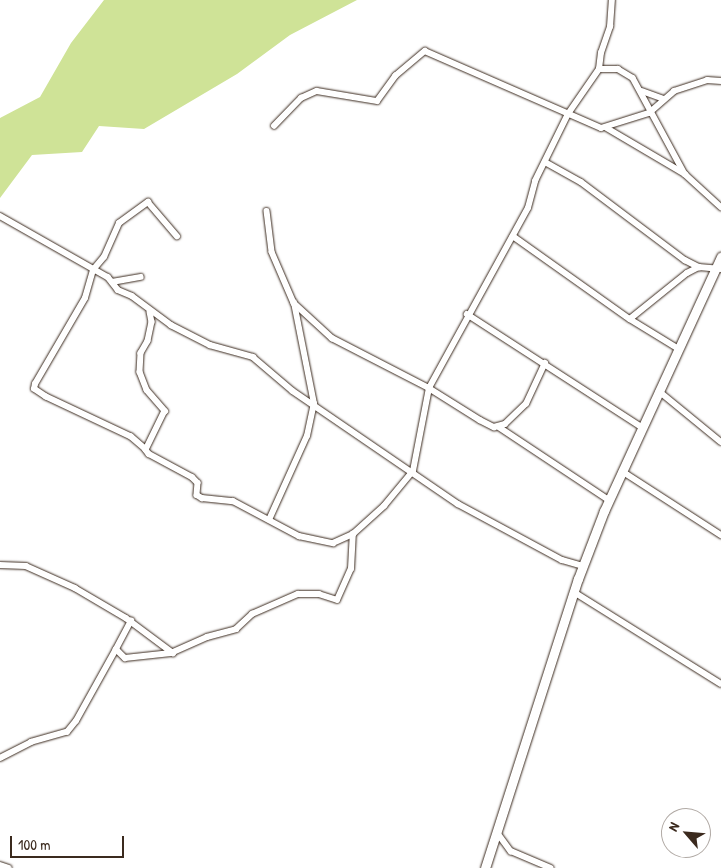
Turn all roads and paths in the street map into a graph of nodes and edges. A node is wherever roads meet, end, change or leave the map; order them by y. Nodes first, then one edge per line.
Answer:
1 (612, 0) edge
2 (599, 69) junction
3 (721, 80) edge
4 (642, 91) junction
5 (664, 99) junction
6 (649, 113) junction
7 (568, 114) junction
8 (274, 126) dead end
9 (607, 128) junction
10 (545, 162) junction
11 (685, 174) junction
12 (721, 207) edge
13 (267, 211) dead end
14 (0, 216) edge
15 (177, 236) dead end
16 (513, 236) junction
17 (721, 257) edge
18 (699, 267) junction
19 (719, 268) edge
20 (93, 270) junction
21 (141, 277) dead end
22 (112, 282) junction
23 (294, 304) junction
24 (150, 312) junction
25 (467, 314) junction
26 (630, 319) junction
27 (679, 349) junction
28 (545, 363) junction
29 (429, 388) junction
30 (659, 391) junction
31 (314, 404) junction
32 (499, 427) junction
33 (642, 427) junction
34 (721, 442) edge
35 (146, 450) junction
36 (413, 471) junction
37 (622, 471) junction
38 (609, 500) junction
39 (269, 520) junction
40 (353, 534) junction
41 (721, 535) edge
42 (0, 565) edge
43 (583, 566) junction
44 (574, 592) junction
45 (131, 621) junction
46 (116, 649) junction
47 (173, 652) junction
48 (721, 684) edge
49 (0, 758) edge
50 (497, 832) junction
51 (0, 865) edge
52 (9, 868) edge
53 (485, 868) edge
54 (551, 868) edge

1 - 2 street
2 - 4 street
2 - 7 street
3 - 5 street
4 - 5 street
4 - 6 street
5 - 6 street
6 - 9 street
6 - 11 street
7 - 8 street
7 - 9 street
7 - 10 street
9 - 11 street
10 - 16 street
10 - 18 street
11 - 12 street
13 - 23 street
14 - 20 street
15 - 20 street
16 - 25 street
16 - 26 street
17 - 19 main road
18 - 19 street
18 - 26 street
19 - 27 main road
20 - 22 street
20 - 35 street
21 - 22 street
22 - 24 street
23 - 29 street
23 - 31 street
24 - 31 street
24 - 35 street
25 - 28 street
25 - 29 street
26 - 27 street
27 - 30 main road
28 - 32 street
28 - 33 street
29 - 32 street
29 - 36 street
30 - 33 main road
30 - 34 street
31 - 36 street
31 - 39 street
32 - 38 street
33 - 37 main road
35 - 39 street
36 - 40 street
36 - 43 street
37 - 38 main road
37 - 41 street
38 - 43 main road
39 - 40 street
40 - 47 street
42 - 45 street
43 - 44 main road
44 - 48 street
44 - 50 main road
45 - 46 street
45 - 47 street
46 - 47 street
46 - 49 street
50 - 53 main road
50 - 54 street
51 - 52 street

